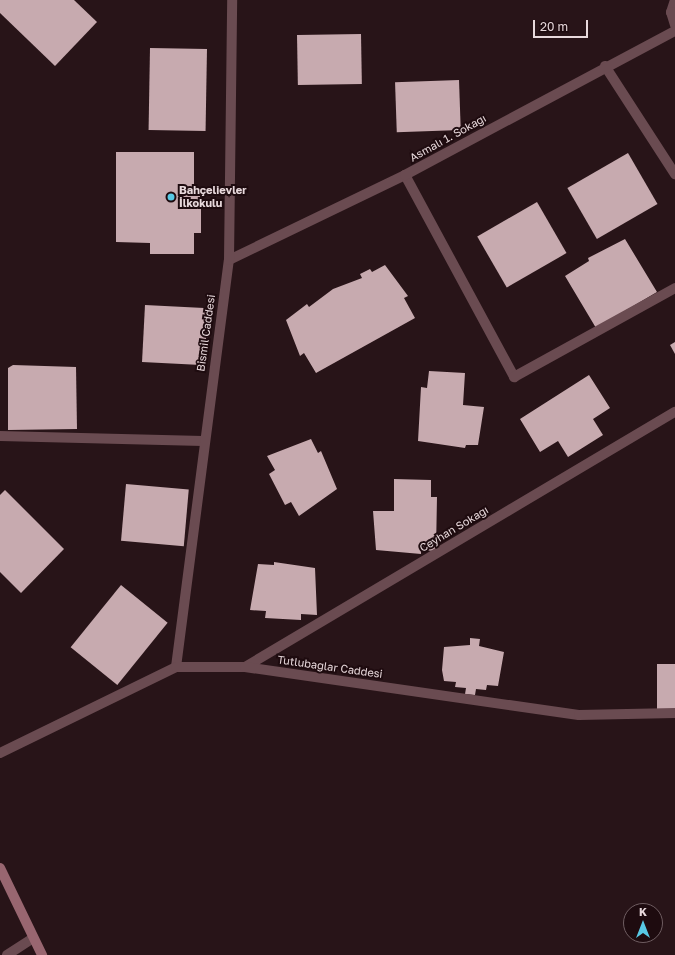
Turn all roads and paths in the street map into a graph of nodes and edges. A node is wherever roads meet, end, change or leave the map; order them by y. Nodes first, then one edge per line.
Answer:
1 (232, 0) edge
2 (675, 0) edge
3 (675, 25) edge
4 (675, 30) edge
5 (605, 66) junction
6 (675, 174) edge
7 (405, 175) junction
8 (229, 260) junction
9 (675, 288) edge
10 (675, 412) edge
11 (0, 436) edge
12 (203, 441) junction
13 (176, 667) junction
14 (245, 667) junction
15 (675, 714) edge
16 (0, 753) edge
17 (0, 868) edge
18 (33, 938) junction
19 (7, 955) edge
20 (42, 955) edge

1 - 8 street, Bismil Caddesi
2 - 3 street
4 - 5 street, Asmalı 1. Sokağı
5 - 6 street
5 - 7 street, Asmalı 1. Sokağı
7 - 8 street, Asmalı 1. Sokağı
7 - 9 street
8 - 12 street, Bismil Caddesi
10 - 14 street, Ceyhan Sokağı
11 - 12 street
12 - 13 street, Bismil Caddesi
13 - 14 street, Tutlubağlar Caddesi
13 - 16 street, Tutlubağlar Caddesi
14 - 15 street, Tutlubağlar Caddesi
17 - 18 main road
18 - 19 street
18 - 20 main road

